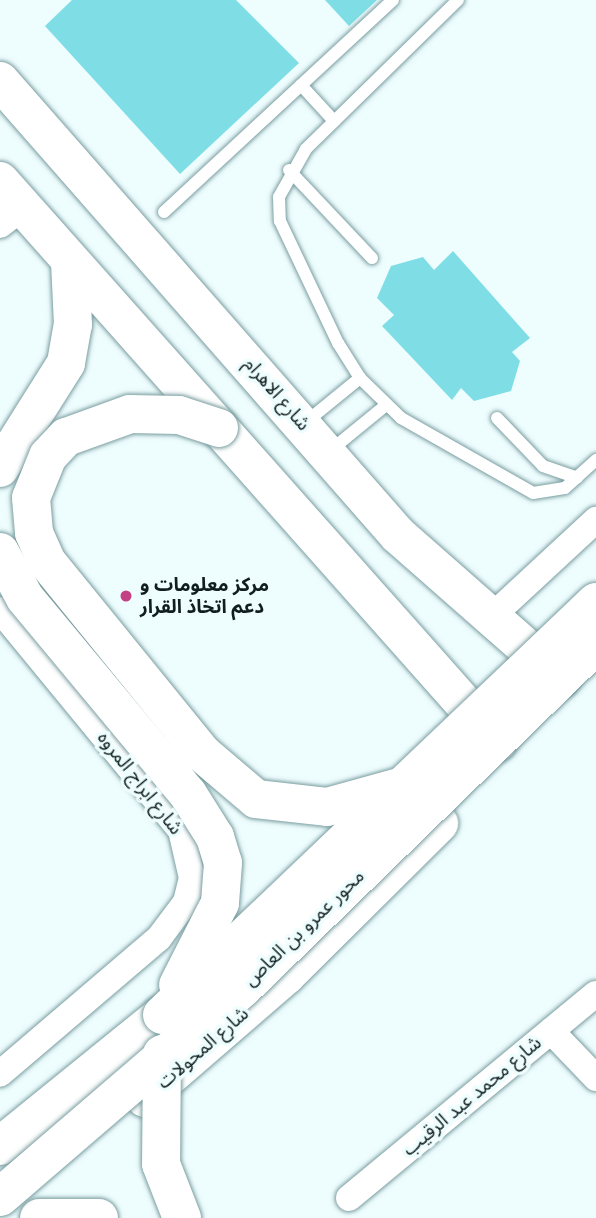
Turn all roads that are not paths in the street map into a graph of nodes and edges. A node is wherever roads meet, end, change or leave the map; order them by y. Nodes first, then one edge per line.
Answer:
1 (393, 0) edge
2 (458, 0) edge
3 (0, 81) edge
4 (301, 85) junction
5 (334, 121) junction
6 (289, 170) junction
7 (8, 205) edge
8 (164, 212) dead end
9 (372, 258) dead end
10 (70, 261) junction
11 (360, 378) junction
12 (386, 405) junction
13 (497, 418) dead end
14 (303, 424) junction
15 (219, 428) junction
16 (328, 453) junction
17 (596, 460) edge
18 (0, 468) edge
19 (577, 478) junction
20 (596, 520) edge
21 (0, 552) edge
22 (596, 602) edge
23 (0, 610) edge
24 (489, 619) junction
25 (596, 645) edge
26 (585, 677) edge
27 (467, 708) junction
28 (508, 753) junction
29 (410, 784) junction
30 (596, 994) edge
31 (162, 1015) junction
32 (551, 1031) junction
33 (162, 1054) junction
34 (0, 1074) edge
35 (596, 1078) edge
36 (0, 1132) edge
37 (0, 1146) edge
38 (0, 1197) edge
39 (349, 1198) dead end
40 (0, 1217) edge
41 (39, 1218) edge
42 (99, 1218) edge
43 (182, 1218) edge

1 - 4 lane
2 - 5 lane
3 - 14 main road, شارع الاهرام
4 - 5 lane
4 - 8 lane
5 - 6 lane
6 - 9 lane
6 - 11 lane
7 - 10 main road
10 - 15 main road
10 - 18 main road
11 - 12 lane
11 - 14 lane
12 - 16 lane
12 - 19 lane
13 - 19 lane
14 - 16 main road, شارع الاهرام
15 - 27 main road
15 - 29 main road, bridge
16 - 24 main road, شارع الاهرام
17 - 19 lane
20 - 24 street
21 - 31 main road, bridge
22 - 29 main road, محور عمرو بن العاص, bridge
23 - 34 street, شارع ابراج المروه
24 - 26 main road, شارع الاهرام
25 - 33 main road, محور عمرو بن العاص, bridge
26 - 28 street, شارع المحولات
27 - 28 main road
27 - 36 street
28 - 40 street, شارع المحولات
29 - 31 main road, محور عمرو بن العاص, bridge
30 - 32 street, شارع محمد عبد الرقيب
31 - 37 main road, محور عمرو بن العاص
32 - 35 street
32 - 39 street, شارع محمد عبد الرقيب
33 - 38 main road, محور عمرو بن العاص, bridge
33 - 43 main road, bridge
41 - 42 main road

